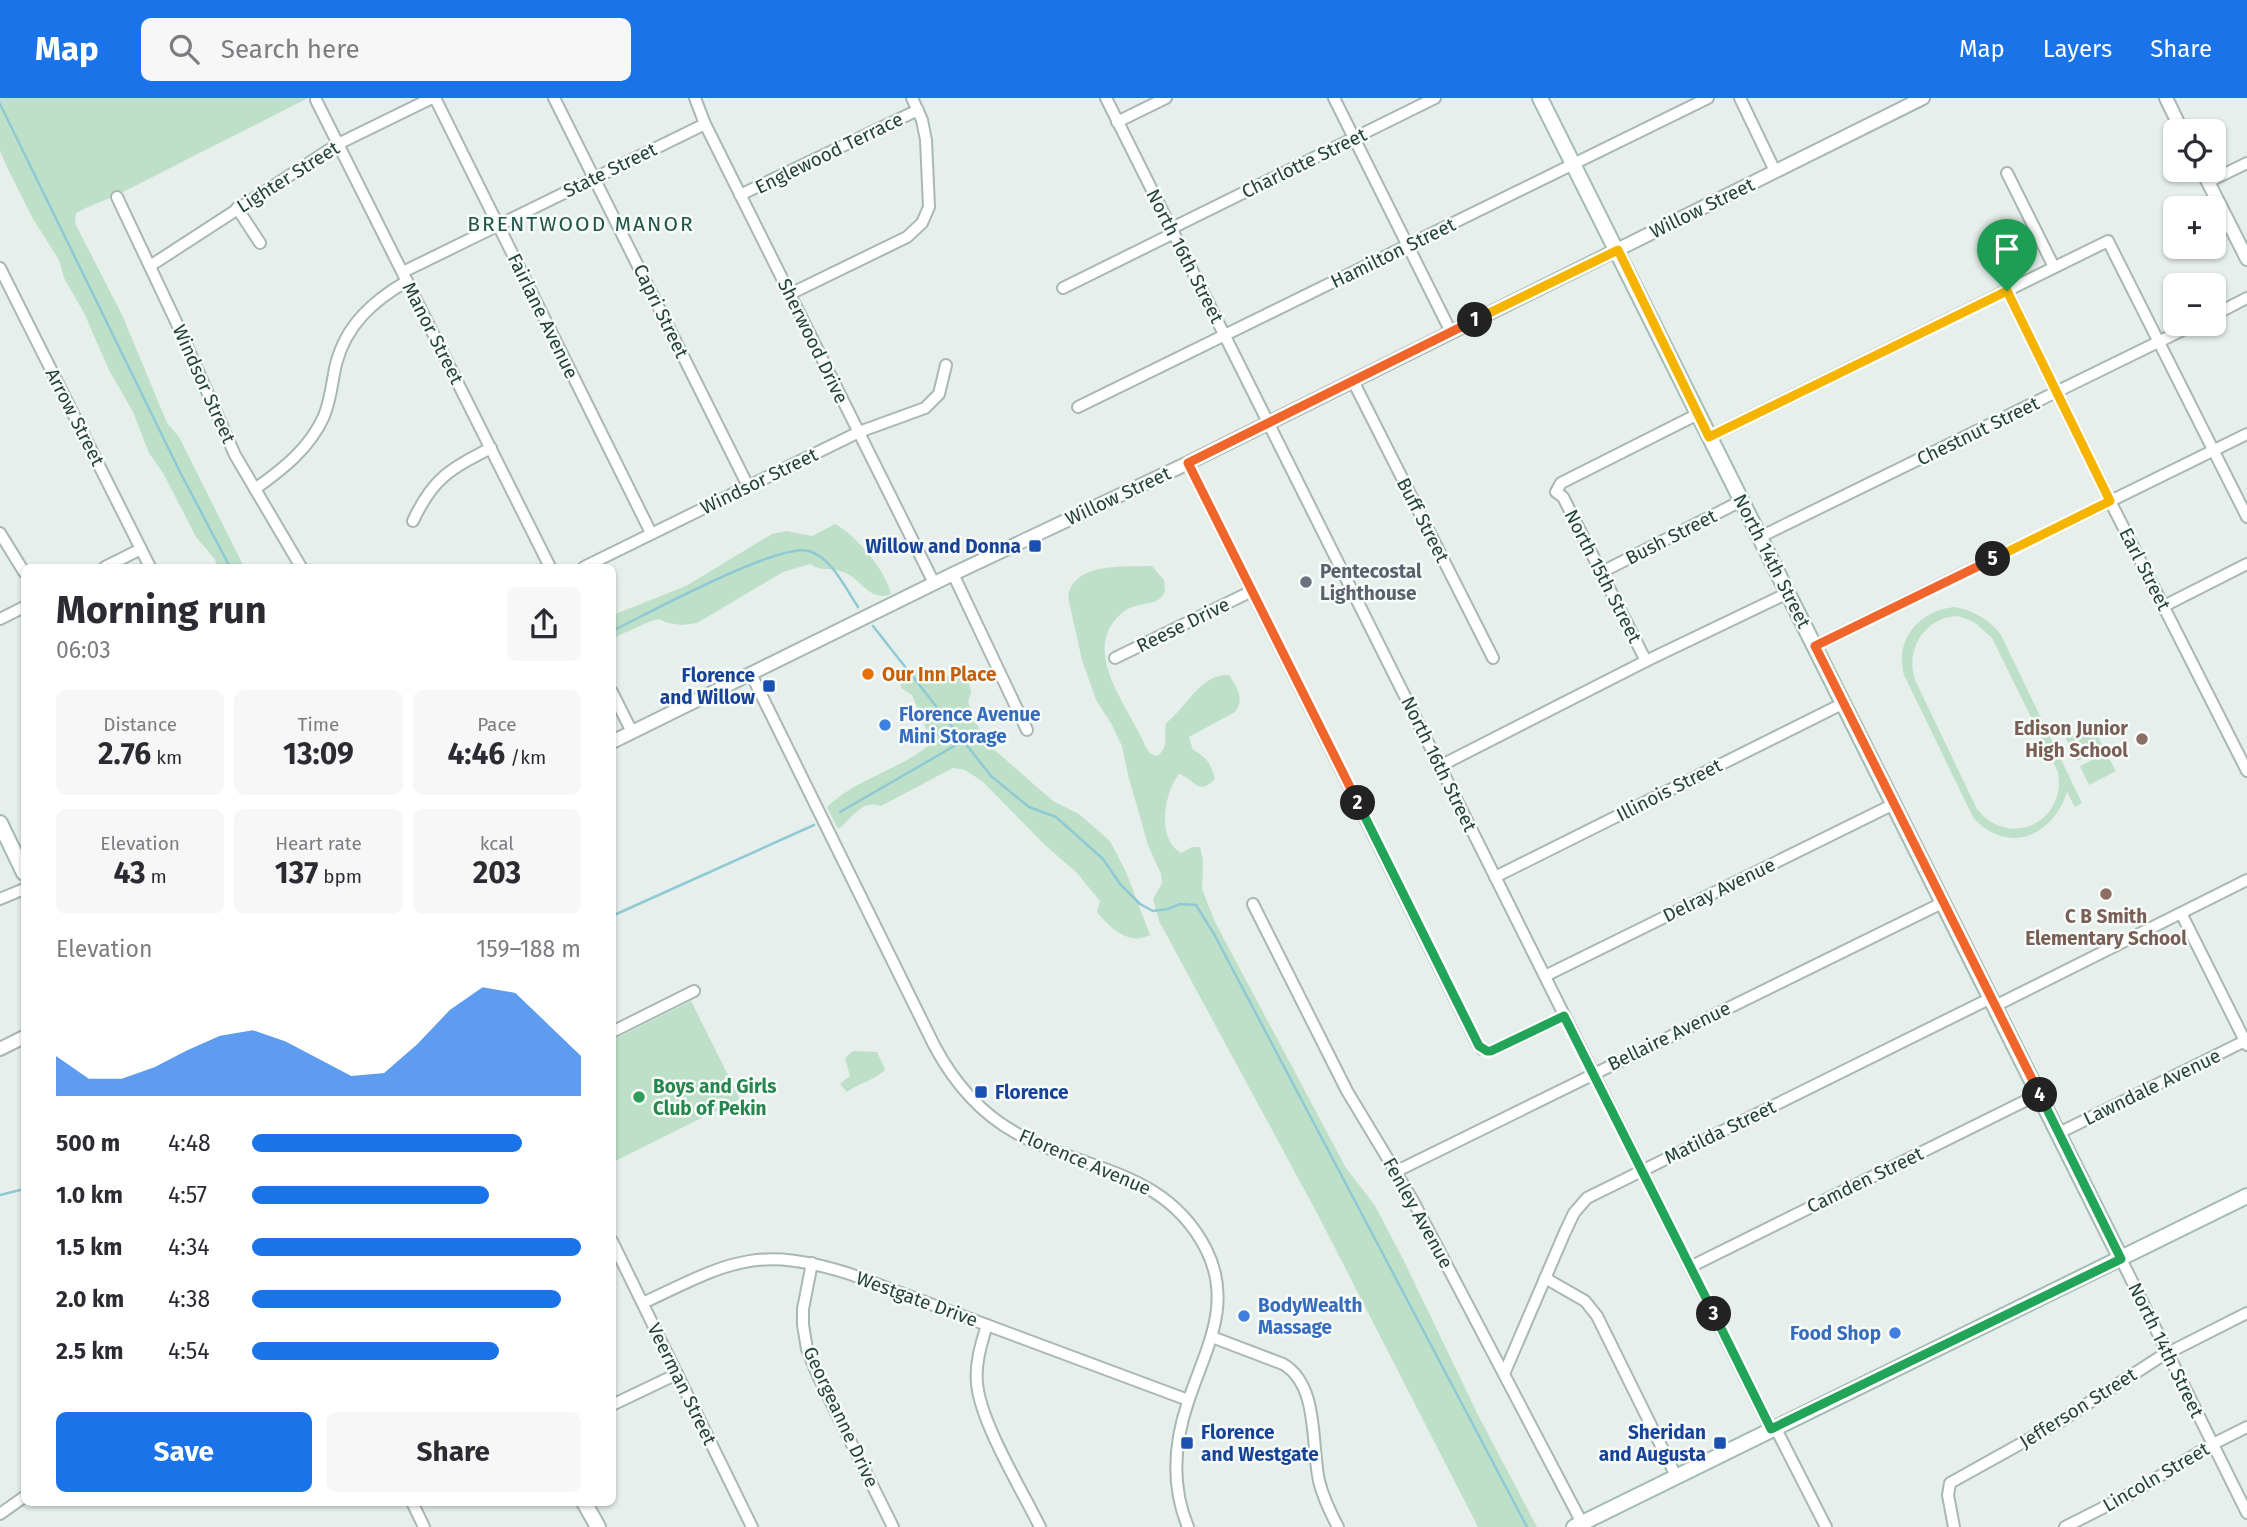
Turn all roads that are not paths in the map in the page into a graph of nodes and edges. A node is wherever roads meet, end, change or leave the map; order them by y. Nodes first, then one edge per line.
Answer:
1 (434, 98) edge
2 (554, 98) edge
3 (695, 98) edge
4 (912, 98) edge
5 (1105, 98) edge
6 (1166, 98) edge
7 (1335, 98) edge
8 (1435, 98) edge
9 (1540, 98) edge
10 (1708, 98) edge
11 (1740, 98) edge
12 (1923, 98) edge
13 (2166, 98) edge
14 (316, 100) dead end
15 (918, 110) junction
16 (2176, 119) edge
17 (1117, 122) junction
18 (705, 124) junction
19 (1354, 138) junction
20 (338, 144) junction
21 (2247, 163) edge
22 (1573, 165) junction
23 (1775, 171) junction
24 (2007, 173) dead end
25 (2226, 173) edge
26 (595, 178) junction
27 (2208, 182) edge
28 (740, 195) junction
29 (117, 197) dead end
30 (237, 208) junction
31 (498, 225) junction
32 (1173, 231) junction
33 (260, 243) dead end
34 (1408, 245) junction
35 (1618, 250) junction
36 (2247, 259) edge
37 (150, 266) junction
38 (2054, 267) junction
39 (0, 268) edge
40 (405, 277) junction
41 (1063, 288) dead end
42 (2007, 291) junction
43 (790, 294) junction
44 (2247, 298) edge
45 (2226, 309) edge
46 (1451, 332) junction
47 (1225, 336) junction
48 (2170, 336) edge
49 (2158, 342) junction
50 (946, 365) dead end
51 (1353, 382) junction
52 (2057, 393) junction
53 (1079, 407) dead end
54 (1698, 414) junction
55 (1269, 423) junction
56 (859, 432) junction
57 (2247, 434) edge
58 (1709, 437) junction
59 (491, 449) junction
60 (2213, 451) junction
61 (1188, 463) junction
62 (748, 486) junction
63 (255, 489) junction
64 (1741, 501) junction
65 (2110, 501) junction
66 (2247, 517) edge
67 (413, 521) dead end
68 (0, 533) edge
69 (652, 533) junction
70 (1760, 537) junction
71 (141, 549) junction
72 (111, 564) edge
73 (148, 564) edge
74 (299, 564) edge
75 (548, 564) edge
76 (590, 564) edge
77 (2247, 564) edge
78 (21, 567) edge
79 (1600, 573) junction
80 (953, 574) junction
81 (934, 583) junction
82 (1252, 591) junction
83 (1788, 593) junction
84 (2164, 606) junction
85 (21, 608) edge
86 (0, 619) edge
87 (1815, 646) junction
88 (1115, 658) dead end
89 (1493, 658) dead end
90 (1646, 661) junction
91 (751, 674) junction
92 (616, 700) edge
93 (1844, 703) junction
94 (1027, 730) dead end
95 (632, 732) junction
96 (616, 740) edge
97 (1440, 765) junction
98 (2247, 771) edge
99 (1894, 804) junction
100 (0, 823) edge
101 (21, 867) edge
102 (1495, 877) junction
103 (2247, 880) edge
104 (21, 890) edge
105 (0, 899) edge
106 (1942, 903) junction
107 (1253, 904) dead end
108 (2181, 913) junction
109 (1545, 976) junction
110 (694, 991) dead end
111 (1993, 1002) junction
112 (1564, 1016) junction
113 (616, 1030) edge
114 (21, 1038) edge
115 (2246, 1044) edge
116 (0, 1049) edge
117 (1593, 1073) junction
118 (2039, 1094) junction
119 (2059, 1133) junction
120 (1641, 1170) junction
121 (1397, 1171) junction
122 (2247, 1196) edge
123 (616, 1249) edge
124 (2121, 1259) junction
125 (812, 1263) junction
126 (1690, 1267) junction
127 (1545, 1278) junction
128 (643, 1303) junction
129 (2247, 1313) edge
130 (987, 1325) junction
131 (1212, 1337) junction
132 (2167, 1353) junction
133 (677, 1374) junction
134 (1504, 1374) junction
135 (1188, 1401) junction
136 (616, 1403) edge
137 (2247, 1427) edge
138 (1773, 1428) junction
139 (2213, 1444) junction
140 (1676, 1476) junction
141 (21, 1499) edge
142 (414, 1506) edge
143 (586, 1506) edge
144 (2247, 1513) edge
145 (0, 1514) edge
146 (1578, 1525) edge
147 (424, 1527) edge
148 (598, 1527) edge
149 (752, 1527) edge
150 (893, 1527) edge
151 (1040, 1527) edge
152 (1188, 1527) edge
153 (1338, 1527) edge
154 (1826, 1527) edge
155 (1954, 1527) edge
156 (2065, 1527) edge

1 - 20 street, Lighter Street
1 - 31 street, Fairlane Avenue
2 - 26 street, Capri Street
3 - 18 street, Sherwood Drive
4 - 15 street
5 - 17 street, North 16th Street
6 - 17 street
7 - 19 street
8 - 19 street, Charlotte Street
9 - 22 main road, North 14th Street
10 - 22 street, Hamilton Street
11 - 23 street
12 - 23 street, Willow Street
13 - 16 street
14 - 20 street, Manor Street
15 - 28 street, Englewood Terrace
15 - 43 street
17 - 32 street, North 16th Street
18 - 26 street, State Street
18 - 28 street, Sherwood Drive
19 - 32 street, Charlotte Street
19 - 34 street
20 - 30 street, Lighter Street
20 - 40 street, Manor Street
21 - 25 street
22 - 34 street, Hamilton Street
22 - 35 main road, North 14th Street
23 - 35 street, Willow Street
24 - 38 street
26 - 31 street, State Street
26 - 62 street, Capri Street
27 - 36 street
28 - 43 street, Sherwood Drive
29 - 37 street, Windsor Street
30 - 33 street
30 - 37 street, Lighter Street
31 - 40 street, State Street
31 - 69 street, Fairlane Avenue
32 - 41 street, Charlotte Street
32 - 47 street, North 16th Street
34 - 46 street
34 - 47 street, Hamilton Street
35 - 46 street, Willow Street
35 - 54 main road, North 14th Street
37 - 63 street, Windsor Street
38 - 42 street
38 - 49 street
39 - 71 street, Arrow Street
40 - 59 street, Manor Street
40 - 63 street, State Street
42 - 52 street, Earl Street
42 - 58 street
43 - 56 street, Sherwood Drive
44 - 45 street
46 - 51 street, Willow Street
47 - 53 street, Hamilton Street
47 - 55 street, North 16th Street
48 - 49 street, Chestnut Street
49 - 52 street, Chestnut Street
49 - 60 street
50 - 56 street, Windsor Street
51 - 55 street, Willow Street
51 - 89 street, Buff Street
52 - 65 street, Earl Street
52 - 70 street, Chestnut Street
54 - 58 main road, North 14th Street
54 - 79 street, North 15th Street
55 - 61 street, Willow Street
55 - 97 street, North 16th Street
56 - 62 street, Windsor Street
56 - 81 street, Sherwood Drive
57 - 60 street
58 - 64 main road, North 14th Street
59 - 67 street
59 - 75 street, Manor Street
60 - 65 street
60 - 66 street
61 - 80 street, Willow Street
61 - 82 street
62 - 69 street, Windsor Street
63 - 74 street, Windsor Street
64 - 70 main road, North 14th Street
64 - 79 street, Bush Street
65 - 84 street, Earl Street
65 - 87 street
68 - 78 street
69 - 76 street, Windsor Street
70 - 83 main road, North 14th Street
71 - 72 street
71 - 73 street, Arrow Street
77 - 84 street
79 - 90 street, North 15th Street
80 - 81 street, Willow Street
80 - 94 street
81 - 91 street, Willow Street
82 - 88 street, Reese Drive
82 - 112 street
83 - 87 main road, North 14th Street
83 - 90 street
84 - 98 street, Earl Street
85 - 86 street
87 - 93 main road, North 14th Street
90 - 97 street
91 - 95 street, Willow Street
91 - 131 street, Florence Avenue
92 - 95 street
93 - 99 main road, North 14th Street
93 - 102 street, Illinois Street
95 - 96 street, Willow Street
97 - 102 street, North 16th Street
99 - 106 main road, North 14th Street
99 - 109 street, Delray Avenue
100 - 101 main road
102 - 109 street, North 16th Street
103 - 108 street, Matilda Street
104 - 105 street
106 - 111 main road, North 14th Street
106 - 117 street, Bellaire Avenue
107 - 121 street, Fenley Avenue
108 - 111 street, Matilda Street
108 - 115 street
109 - 112 street, North 16th Street
110 - 113 street
111 - 118 main road, North 14th Street
111 - 120 street, Matilda Street
112 - 117 street, North 16th Street
114 - 116 street
115 - 119 street, Lawndale Avenue
117 - 120 street, North 16th Street
117 - 121 street, Bellaire Avenue
118 - 119 main road, North 14th Street
118 - 126 street, Camden Street
119 - 124 main road, North 14th Street
120 - 126 street, North 16th Street
120 - 127 street, Matilda Street
121 - 134 street, Fenley Avenue
122 - 124 main road
123 - 128 street, Veerman Street
124 - 132 street, North 14th Street
124 - 138 main road
125 - 128 street, Westgate Drive
125 - 130 street, Westgate Drive
125 - 150 street, Georgeanne Drive
126 - 138 street, North 16th Street
127 - 134 street, Matilda Street
127 - 140 street
128 - 133 street, Veerman Street
129 - 132 street, Jefferson Street
130 - 135 street, Westgate Drive
130 - 151 street
131 - 135 street, Florence Avenue
131 - 153 street
132 - 139 street, North 14th Street
132 - 155 street, Jefferson Street
133 - 136 street
133 - 149 street, Veerman Street
134 - 146 street, Fenley Avenue
135 - 152 street, Florence Avenue
137 - 139 street, Lincoln Street
138 - 140 main road
138 - 154 street, North 16th Street
139 - 144 street, North 14th Street
139 - 156 street, Lincoln Street
140 - 146 main road
141 - 145 street
142 - 147 street
143 - 148 main road

